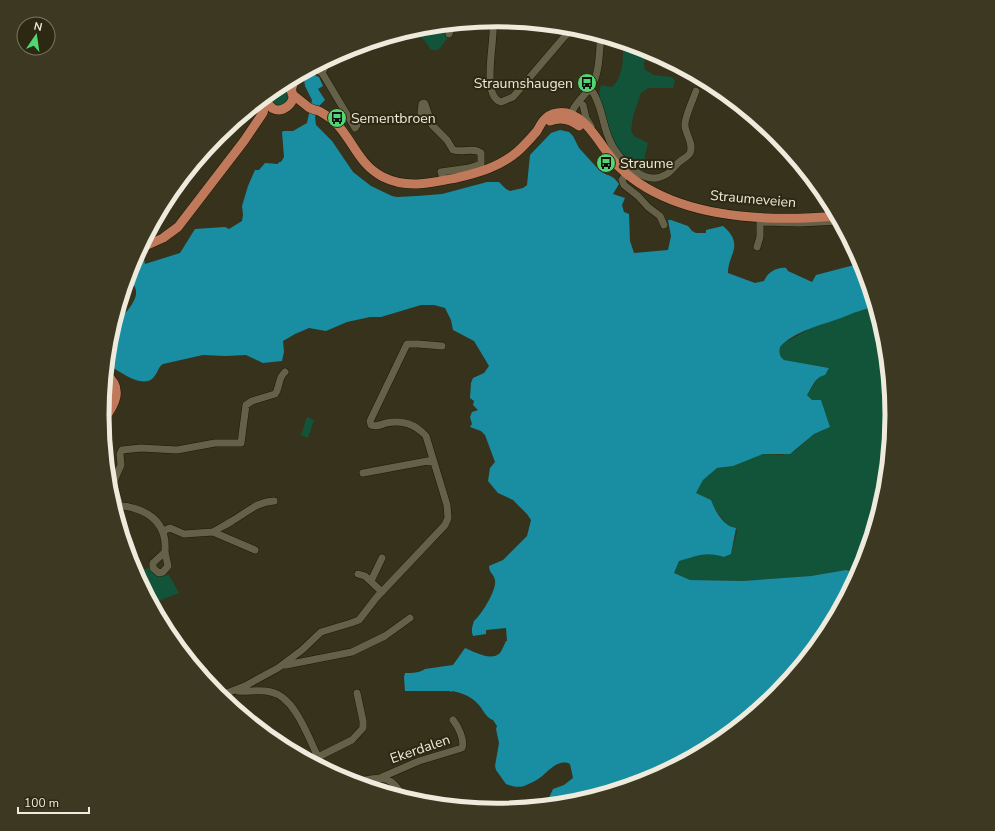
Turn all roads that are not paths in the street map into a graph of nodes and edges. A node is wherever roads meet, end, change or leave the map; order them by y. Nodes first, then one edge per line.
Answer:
1 (494, 27) edge
2 (451, 30) edge
3 (568, 33) edge
4 (449, 34) dead end
5 (600, 41) edge
6 (318, 71) edge
7 (293, 85) edge
8 (288, 88) edge
9 (696, 91) dead end
10 (292, 92) junction
11 (587, 93) junction
12 (268, 102) edge
13 (265, 104) edge
14 (307, 106) junction
15 (583, 106) junction
16 (283, 109) junction
17 (421, 113) dead end
18 (356, 117) dead end
19 (573, 117) junction
20 (252, 129) junction
21 (593, 133) junction
22 (606, 152) junction
23 (626, 174) junction
24 (444, 180) junction
25 (831, 216) edge
26 (834, 221) edge
27 (664, 225) dead end
28 (149, 244) edge
29 (757, 247) dead end
30 (442, 346) dead end
31 (285, 372) dead end
32 (111, 380) edge
33 (109, 411) edge
34 (433, 460) junction
35 (363, 473) dead end
36 (114, 480) edge
37 (274, 501) dead end
38 (120, 506) edge
39 (163, 531) junction
40 (213, 532) junction
41 (255, 550) dead end
42 (165, 552) dead end
43 (382, 558) dead end
44 (358, 574) dead end
45 (371, 581) junction
46 (382, 592) junction
47 (410, 618) dead end
48 (282, 665) junction
49 (235, 690) junction
50 (226, 693) edge
51 (357, 693) dead end
52 (453, 720) dead end
53 (318, 757) junction
54 (315, 758) edge
55 (382, 777) junction
56 (367, 781) edge
57 (401, 792) edge

1 - 3 street
2 - 4 street
5 - 11 street
6 - 18 street
7 - 10 main road
8 - 10 main road
9 - 11 street
10 - 14 main road
10 - 16 main road
11 - 15 street
11 - 19 street
12 - 16 main road
13 - 20 main road
14 - 16 main road
14 - 24 main road
15 - 19 street
15 - 21 street, Straumeveien
16 - 20 main road
17 - 24 street
19 - 21 main road, Straumeveien
19 - 22 main road, Straumeveien
19 - 24 main road
20 - 28 main road
21 - 22 main road, Straumeveien
22 - 23 main road, Straumeveien
23 - 25 main road, Straumeveien
23 - 27 street, Straumeveien
26 - 29 street
30 - 34 street
31 - 36 street
32 - 33 main road
34 - 35 street
34 - 46 street
37 - 40 street
38 - 39 street
39 - 40 street
39 - 42 street
40 - 41 street
43 - 45 street
44 - 45 street
45 - 46 street
46 - 48 street
47 - 48 street
48 - 49 street
49 - 50 street
49 - 53 street
51 - 53 street
52 - 55 street, Ekerdalen
53 - 54 street
55 - 56 street, Ekerdalen
55 - 57 street, Ekerdalen

